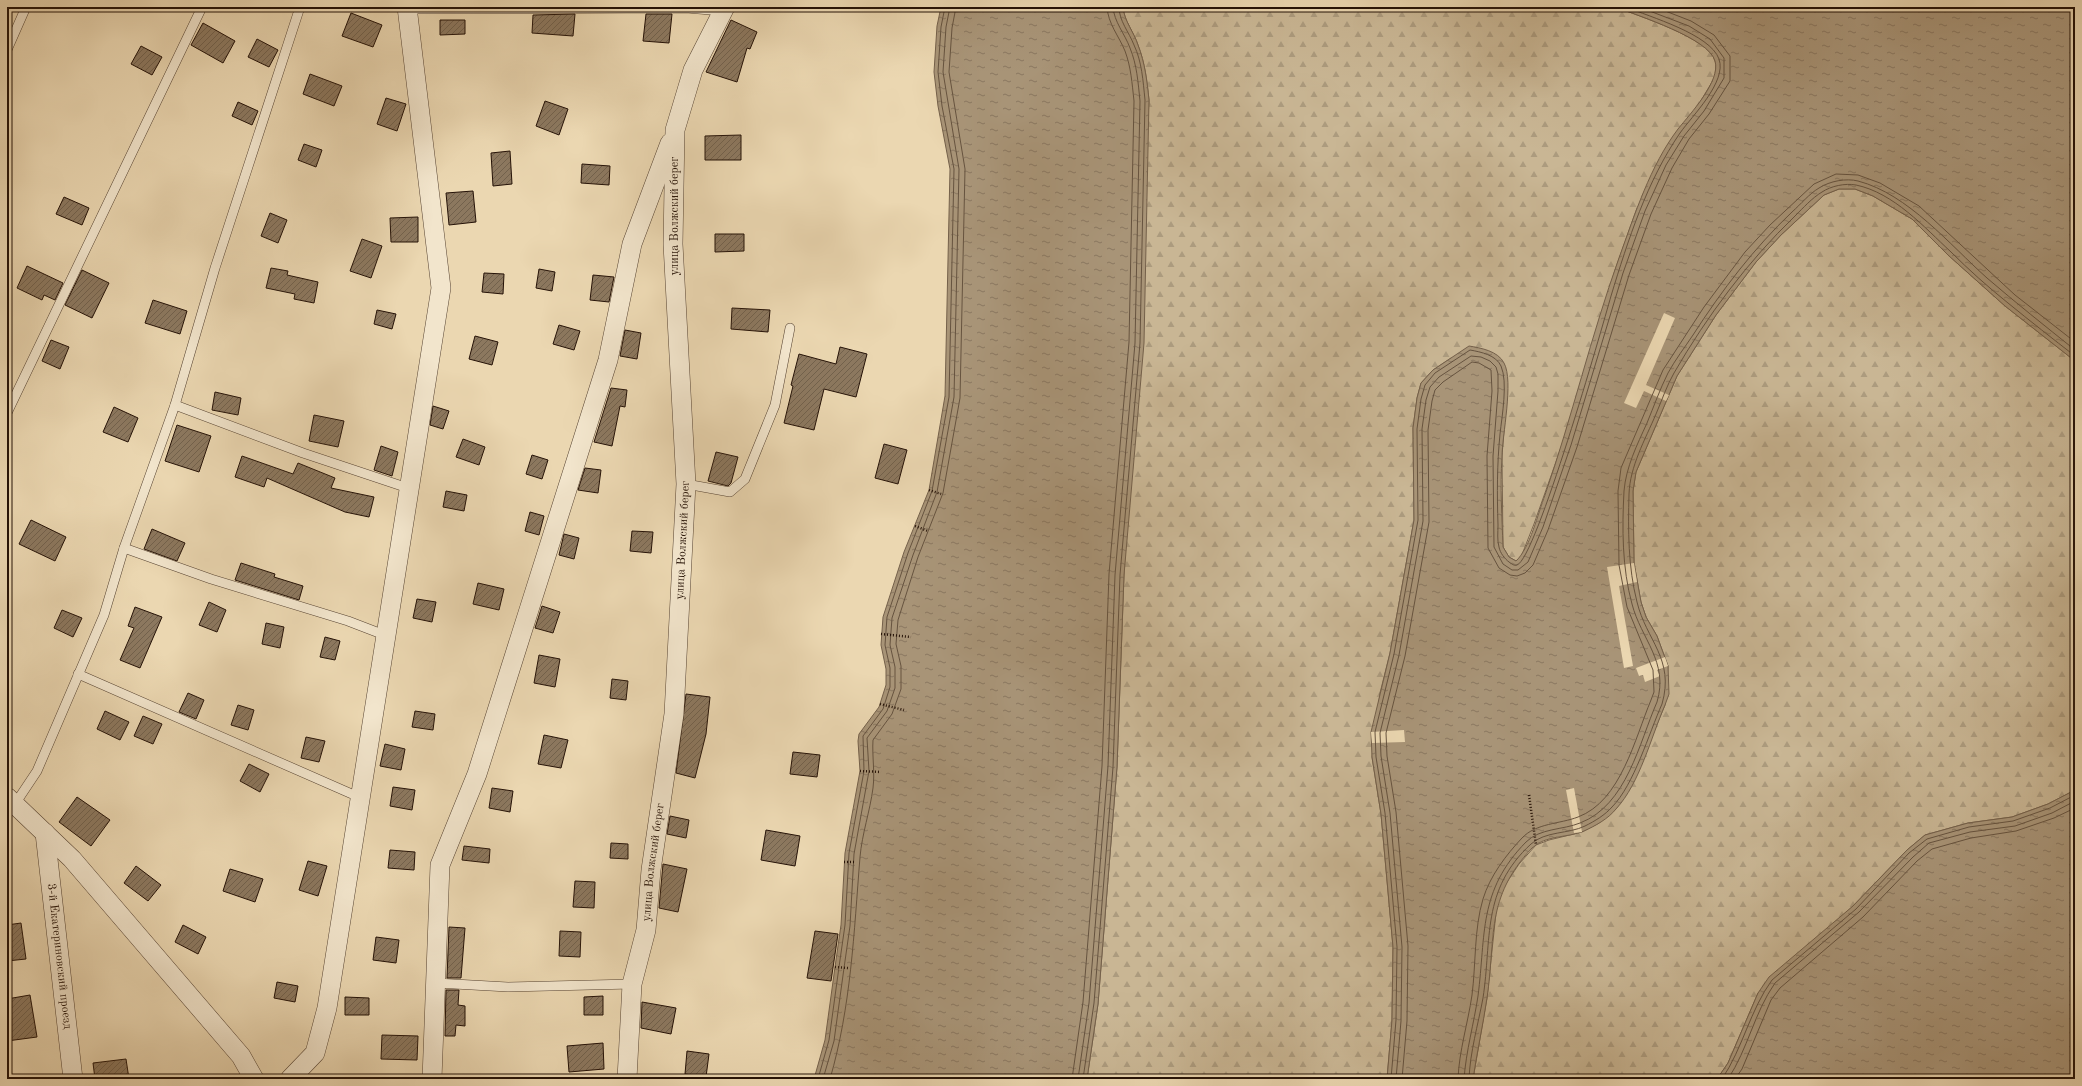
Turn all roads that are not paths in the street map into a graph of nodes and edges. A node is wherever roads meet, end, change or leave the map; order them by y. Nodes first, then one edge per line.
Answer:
1 (26, 7) edge
2 (202, 7) edge
3 (300, 7) edge
4 (404, 8) edge
5 (724, 9) edge
6 (7, 50) edge
7 (675, 130) junction
8 (790, 328) dead end
9 (175, 406) junction
10 (7, 413) edge
11 (686, 484) junction
12 (410, 489) junction
13 (124, 548) junction
14 (387, 636) junction
15 (78, 674) junction
16 (361, 798) junction
17 (11, 801) edge
18 (45, 833) junction
19 (436, 983) junction
20 (632, 984) junction
21 (73, 1079) edge
22 (254, 1079) edge
23 (290, 1079) edge
24 (432, 1079) edge
25 (627, 1079) edge

1 - 6 lane
2 - 10 lane
3 - 9 lane
4 - 5 lane
4 - 12 street
5 - 7 street, улица Волжский берег
7 - 11 street, улица Волжский берег
7 - 19 street
8 - 11 lane
9 - 12 lane
9 - 13 lane
11 - 20 street, улица Волжский берег
12 - 14 street
13 - 14 lane
13 - 15 lane
14 - 16 street
15 - 16 lane
15 - 17 lane
16 - 23 street
17 - 18 street
18 - 21 street, 3-й Екатериновский проезд
18 - 22 street
19 - 20 lane
19 - 24 street
20 - 25 street, улица Волжский берег

